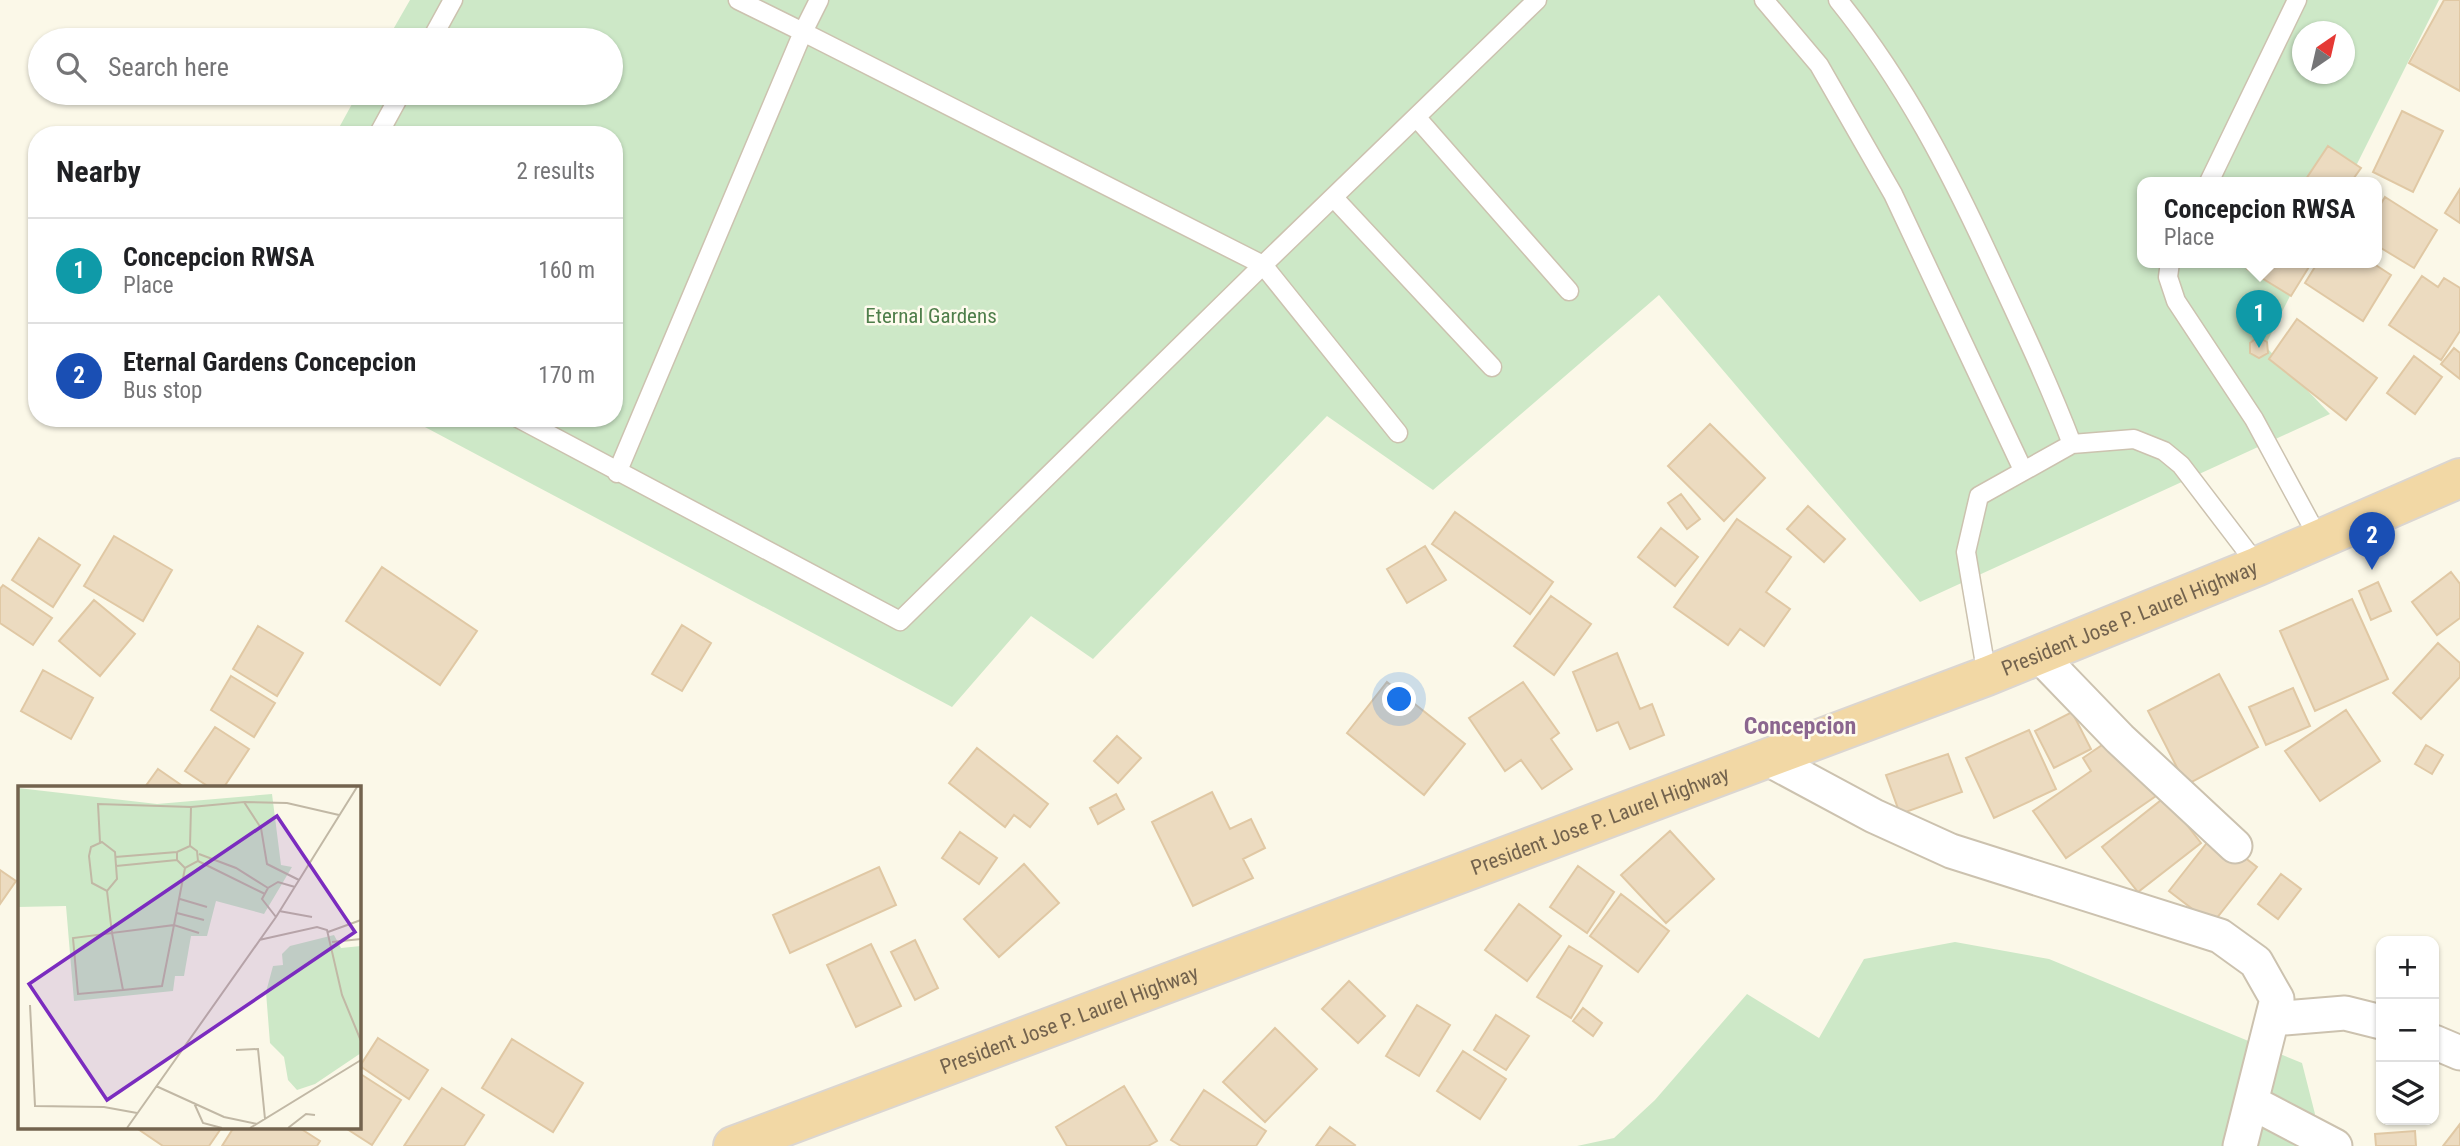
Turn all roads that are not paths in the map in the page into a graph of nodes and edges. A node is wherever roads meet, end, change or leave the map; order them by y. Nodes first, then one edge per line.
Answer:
1 (453, 0) edge
2 (738, 0) edge
3 (819, 0) edge
4 (1537, 0) edge
5 (1764, 0) edge
6 (1838, 0) edge
7 (2297, 0) edge
8 (438, 28) edge
9 (803, 32) junction
10 (394, 105) edge
11 (1417, 118) junction
12 (383, 126) edge
13 (2211, 177) edge
14 (1334, 198) junction
15 (1264, 265) junction
16 (2169, 268) edge
17 (1569, 292) dead end
18 (1492, 367) dead end
19 (534, 427) edge
20 (1398, 433) dead end
21 (2072, 444) junction
22 (2023, 470) junction
23 (617, 473) junction
24 (2460, 478) edge
25 (2319, 539) junction
26 (2258, 566) junction
27 (2038, 654) junction
28 (1987, 676) junction
29 (1768, 759) junction
30 (2235, 846) dead end
31 (2272, 1019) junction
32 (2376, 1021) edge
33 (2439, 1044) edge
34 (2460, 1052) edge
35 (2253, 1103) junction
36 (733, 1146) edge
37 (2240, 1146) edge
38 (2335, 1146) edge

1 - 8 lane
2 - 9 lane
3 - 9 lane
4 - 11 lane
5 - 22 lane
6 - 21 lane
7 - 13 lane
9 - 15 lane
9 - 23 lane
10 - 12 lane
11 - 14 lane
11 - 17 lane
14 - 15 lane
14 - 18 lane
15 - 20 lane
15 - 23 lane
16 - 25 lane
19 - 23 lane
21 - 22 lane
21 - 26 lane
22 - 28 lane
24 - 25 highway, President Jose P. Laurel Highway
25 - 26 highway, President Jose P. Laurel Highway
26 - 27 highway, President Jose P. Laurel Highway
27 - 28 highway, President Jose P. Laurel Highway
27 - 30 street
28 - 29 highway, President Jose P. Laurel Highway
29 - 31 street
29 - 36 highway, President Jose P. Laurel Highway
31 - 32 street
31 - 35 street
33 - 34 street
35 - 37 street
35 - 38 street

